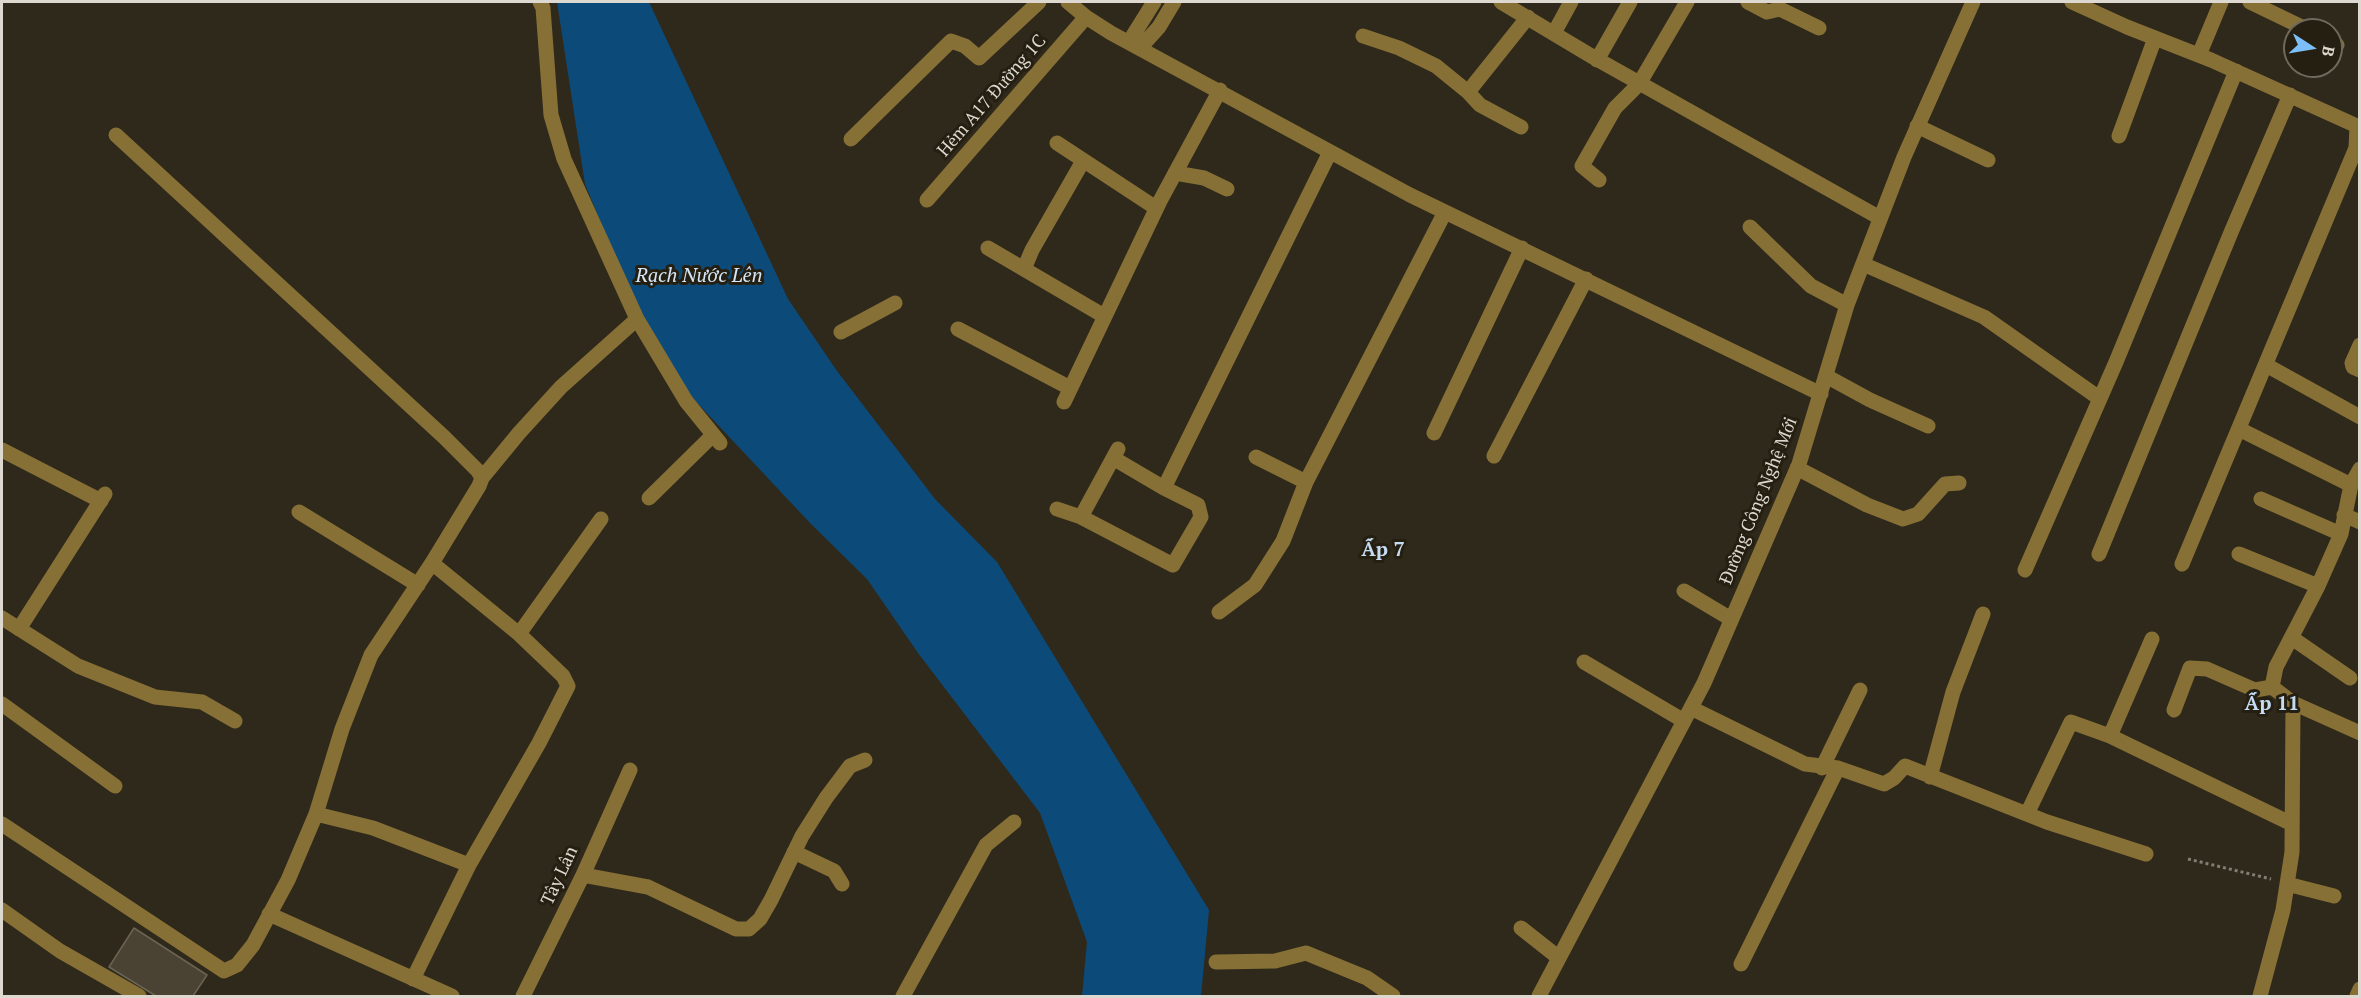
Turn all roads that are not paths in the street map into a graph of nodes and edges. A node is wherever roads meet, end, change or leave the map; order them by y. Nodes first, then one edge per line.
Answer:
1 (540, 2) edge
2 (1039, 2) edge
3 (1068, 2) edge
4 (1154, 2) edge
5 (1174, 2) edge
6 (1501, 2) edge
7 (1571, 2) edge
8 (1630, 2) edge
9 (1687, 2) edge
10 (1748, 2) edge
11 (1973, 2) edge
12 (2072, 2) edge
13 (2221, 2) edge
14 (2250, 2) edge
15 (1086, 17) junction
16 (1528, 17) junction
17 (2283, 18) edge
18 (1819, 28) dead end
19 (1554, 33) junction
20 (1363, 36) dead end
21 (2156, 38) junction
22 (1135, 45) junction
23 (2199, 54) junction
24 (1597, 60) junction
25 (2236, 71) junction
26 (1639, 84) junction
27 (1220, 90) junction
28 (1468, 93) junction
29 (2290, 95) junction
30 (1917, 126) junction
31 (1521, 127) dead end
32 (116, 135) dead end
33 (2119, 136) dead end
34 (851, 139) dead end
35 (1057, 143) dead end
36 (1330, 152) junction
37 (1988, 160) dead end
38 (1083, 161) junction
39 (1175, 173) junction
40 (1599, 180) dead end
41 (1227, 189) dead end
42 (927, 200) dead end
43 (1156, 208) junction
44 (1445, 212) junction
45 (1880, 218) junction
46 (1750, 227) dead end
47 (988, 248) dead end
48 (1522, 248) junction
49 (1863, 264) junction
50 (1024, 268) junction
51 (1586, 279) junction
52 (895, 303) dead end
53 (1847, 305) junction
54 (1104, 316) junction
55 (637, 319) junction
56 (958, 329) dead end
57 (841, 332) dead end
58 (2360, 345) edge
59 (2266, 365) junction
60 (2360, 370) edge
61 (1826, 376) junction
62 (1821, 394) junction
63 (2099, 398) junction
64 (2360, 417) edge
65 (1928, 426) dead end
66 (2239, 429) junction
67 (1434, 432) dead end
68 (2, 450) edge
69 (1494, 456) dead end
70 (1256, 457) dead end
71 (1797, 468) junction
72 (2360, 469) edge
73 (482, 478) junction
74 (1306, 482) junction
75 (1959, 483) dead end
76 (2351, 485) junction
77 (1164, 488) junction
78 (649, 498) dead end
79 (2260, 499) dead end
80 (1057, 509) dead end
81 (299, 512) dead end
82 (2344, 515) junction
83 (1081, 517) junction
84 (601, 519) dead end
85 (2360, 522) edge
86 (2341, 534) junction
87 (2099, 554) dead end
88 (2239, 554) dead end
89 (432, 563) junction
90 (2182, 564) dead end
91 (2025, 570) dead end
92 (418, 585) junction
93 (2318, 586) junction
94 (1684, 591) dead end
95 (1220, 612) dead end
96 (1983, 614) dead end
97 (2, 618) edge
98 (1731, 619) junction
99 (19, 629) junction
100 (519, 634) junction
101 (2292, 638) junction
102 (2152, 639) dead end
103 (1584, 662) dead end
104 (2350, 678) dead end
105 (2271, 687) junction
106 (1860, 690) dead end
107 (2293, 703) junction
108 (2, 704) edge
109 (2174, 710) dead end
110 (1687, 715) junction
111 (235, 721) dead end
112 (2360, 733) edge
113 (2110, 736) junction
114 (865, 760) dead end
115 (1822, 768) junction
116 (1838, 768) junction
117 (630, 771) dead end
118 (1930, 777) junction
119 (115, 786) dead end
120 (316, 814) junction
121 (2027, 814) junction
122 (1014, 822) dead end
123 (2, 824) edge
124 (2292, 824) junction
125 (794, 852) junction
126 (2146, 854) dead end
127 (469, 865) junction
128 (583, 875) junction
129 (842, 884) dead end
130 (2287, 884) junction
131 (2334, 896) dead end
132 (2, 910) edge
133 (270, 914) junction
134 (1521, 928) dead end
135 (1559, 958) junction
136 (1216, 962) dead end
137 (1741, 964) dead end
138 (413, 979) junction
139 (2360, 989) edge
140 (139, 996) edge
141 (452, 996) edge
142 (523, 996) edge
143 (903, 996) edge
144 (1393, 996) edge
145 (1539, 996) edge
146 (2260, 996) edge
147 (2357, 996) edge

1 - 55 street
2 - 34 street
3 - 15 street
4 - 22 street
5 - 22 street
6 - 16 street
7 - 19 street
8 - 24 street
9 - 26 street
10 - 18 street
11 - 30 street, Đường Công Nghệ Mới
12 - 21 street
13 - 23 street
14 - 17 street
15 - 22 street
15 - 42 street, Hẻm A17 Đường 1C
16 - 19 street
16 - 28 street
19 - 24 street
20 - 28 street
21 - 23 street
21 - 33 street
22 - 27 street
23 - 25 street
24 - 26 street
25 - 29 street
25 - 63 street
26 - 40 street
26 - 45 street
27 - 36 street
27 - 39 street
28 - 31 street
29 - 59 street
29 - 87 street
30 - 37 street
30 - 45 street, Đường Công Nghệ Mới
32 - 73 street
35 - 38 street
36 - 44 street
36 - 77 street
38 - 43 street
38 - 50 street
39 - 41 street
39 - 43 street
43 - 54 street
44 - 48 street
44 - 74 street
45 - 49 street, Đường Công Nghệ Mới
46 - 53 street
47 - 50 street
48 - 51 street
48 - 67 street
49 - 53 street, Đường Công Nghệ Mới
49 - 63 street
50 - 54 street
51 - 62 street
51 - 69 street
52 - 57 street
53 - 61 street, Đường Công Nghệ Mới
54 - 56 street
55 - 73 street
55 - 78 street
58 - 60 street
59 - 64 street
59 - 66 street
61 - 62 street, Đường Công Nghệ Mới
61 - 65 street
62 - 71 street, Đường Công Nghệ Mới
63 - 91 street
66 - 76 street
66 - 90 street
68 - 99 street
70 - 74 street
71 - 75 street
71 - 98 street, Đường Công Nghệ Mới
72 - 76 street
73 - 89 street
74 - 95 street
76 - 82 street
77 - 83 street
77 - 83 street
79 - 86 street
80 - 83 street
81 - 92 street
82 - 85 street
82 - 86 street
84 - 100 street
86 - 93 street
88 - 93 street
89 - 92 street
89 - 100 street
92 - 120 street
93 - 101 street
94 - 98 street
96 - 118 street
97 - 99 street
98 - 110 street, Đường Công Nghệ Mới
99 - 111 street
100 - 127 street
101 - 104 street
101 - 105 street
102 - 113 street
103 - 110 street
105 - 107 street
105 - 109 street
106 - 115 street
107 - 112 street
107 - 124 street
108 - 119 street
110 - 115 street
110 - 135 street, Đường Công Nghệ Mới
113 - 121 street
113 - 124 street
114 - 125 street
115 - 116 street
116 - 118 street
116 - 137 street
117 - 128 street, Tây Lân
118 - 121 street
120 - 127 street
120 - 133 street
121 - 126 street
122 - 143 street
123 - 133 street
124 - 130 street
125 - 128 street
125 - 129 street
127 - 138 street
128 - 142 street, Tây Lân
130 - 131 street
130 - 146 street
132 - 140 street
133 - 138 street
134 - 135 street
135 - 145 street, Đường Công Nghệ Mới
136 - 144 street
138 - 141 street
139 - 147 street

